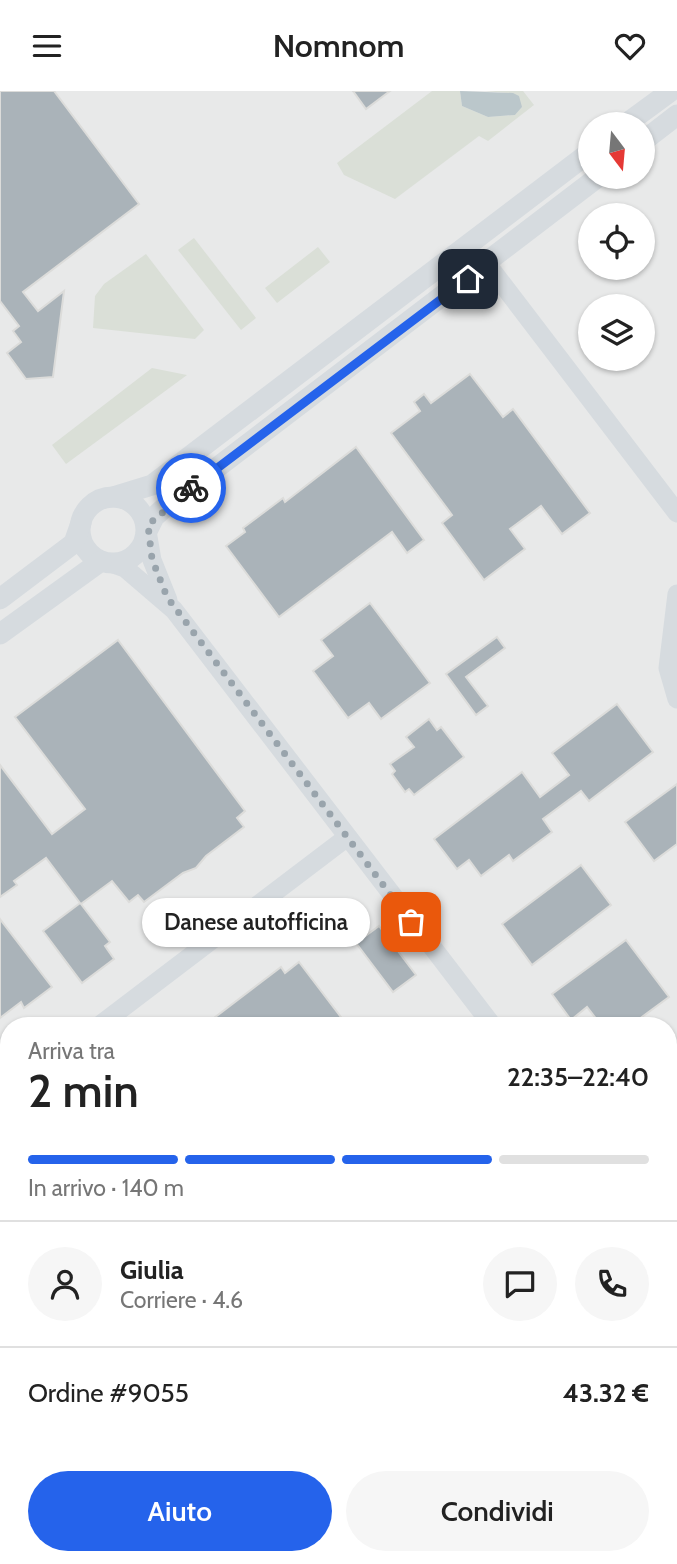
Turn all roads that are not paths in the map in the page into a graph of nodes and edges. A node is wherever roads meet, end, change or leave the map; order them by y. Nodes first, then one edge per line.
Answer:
1 (671, 91) edge
2 (642, 112) edge
3 (677, 115) edge
4 (655, 132) edge
5 (578, 161) edge
6 (583, 189) edge
7 (487, 264) junction
8 (412, 284) junction
9 (430, 307) junction
10 (113, 497) junction
11 (677, 513) edge
12 (81, 521) junction
13 (146, 531) junction
14 (106, 562) junction
15 (20, 584) junction
16 (0, 592) edge
17 (677, 594) edge
18 (0, 599) edge
19 (174, 610) junction
20 (0, 634) edge
21 (674, 634) edge
22 (677, 699) edge
23 (346, 838) junction
24 (111, 1017) edge
25 (486, 1017) edge

1 - 2 main road
3 - 4 main road
5 - 8 main road
6 - 7 main road
7 - 9 main road
7 - 11 street
8 - 9 street
8 - 10 main road
9 - 13 main road
10 - 12 main road
10 - 13 main road
12 - 14 main road
12 - 15 main road
13 - 14 main road
13 - 19 street
14 - 19 street
14 - 20 main road
15 - 16 street
15 - 18 main road
17 - 21 street
19 - 23 street
21 - 22 street
23 - 24 street
23 - 25 street

